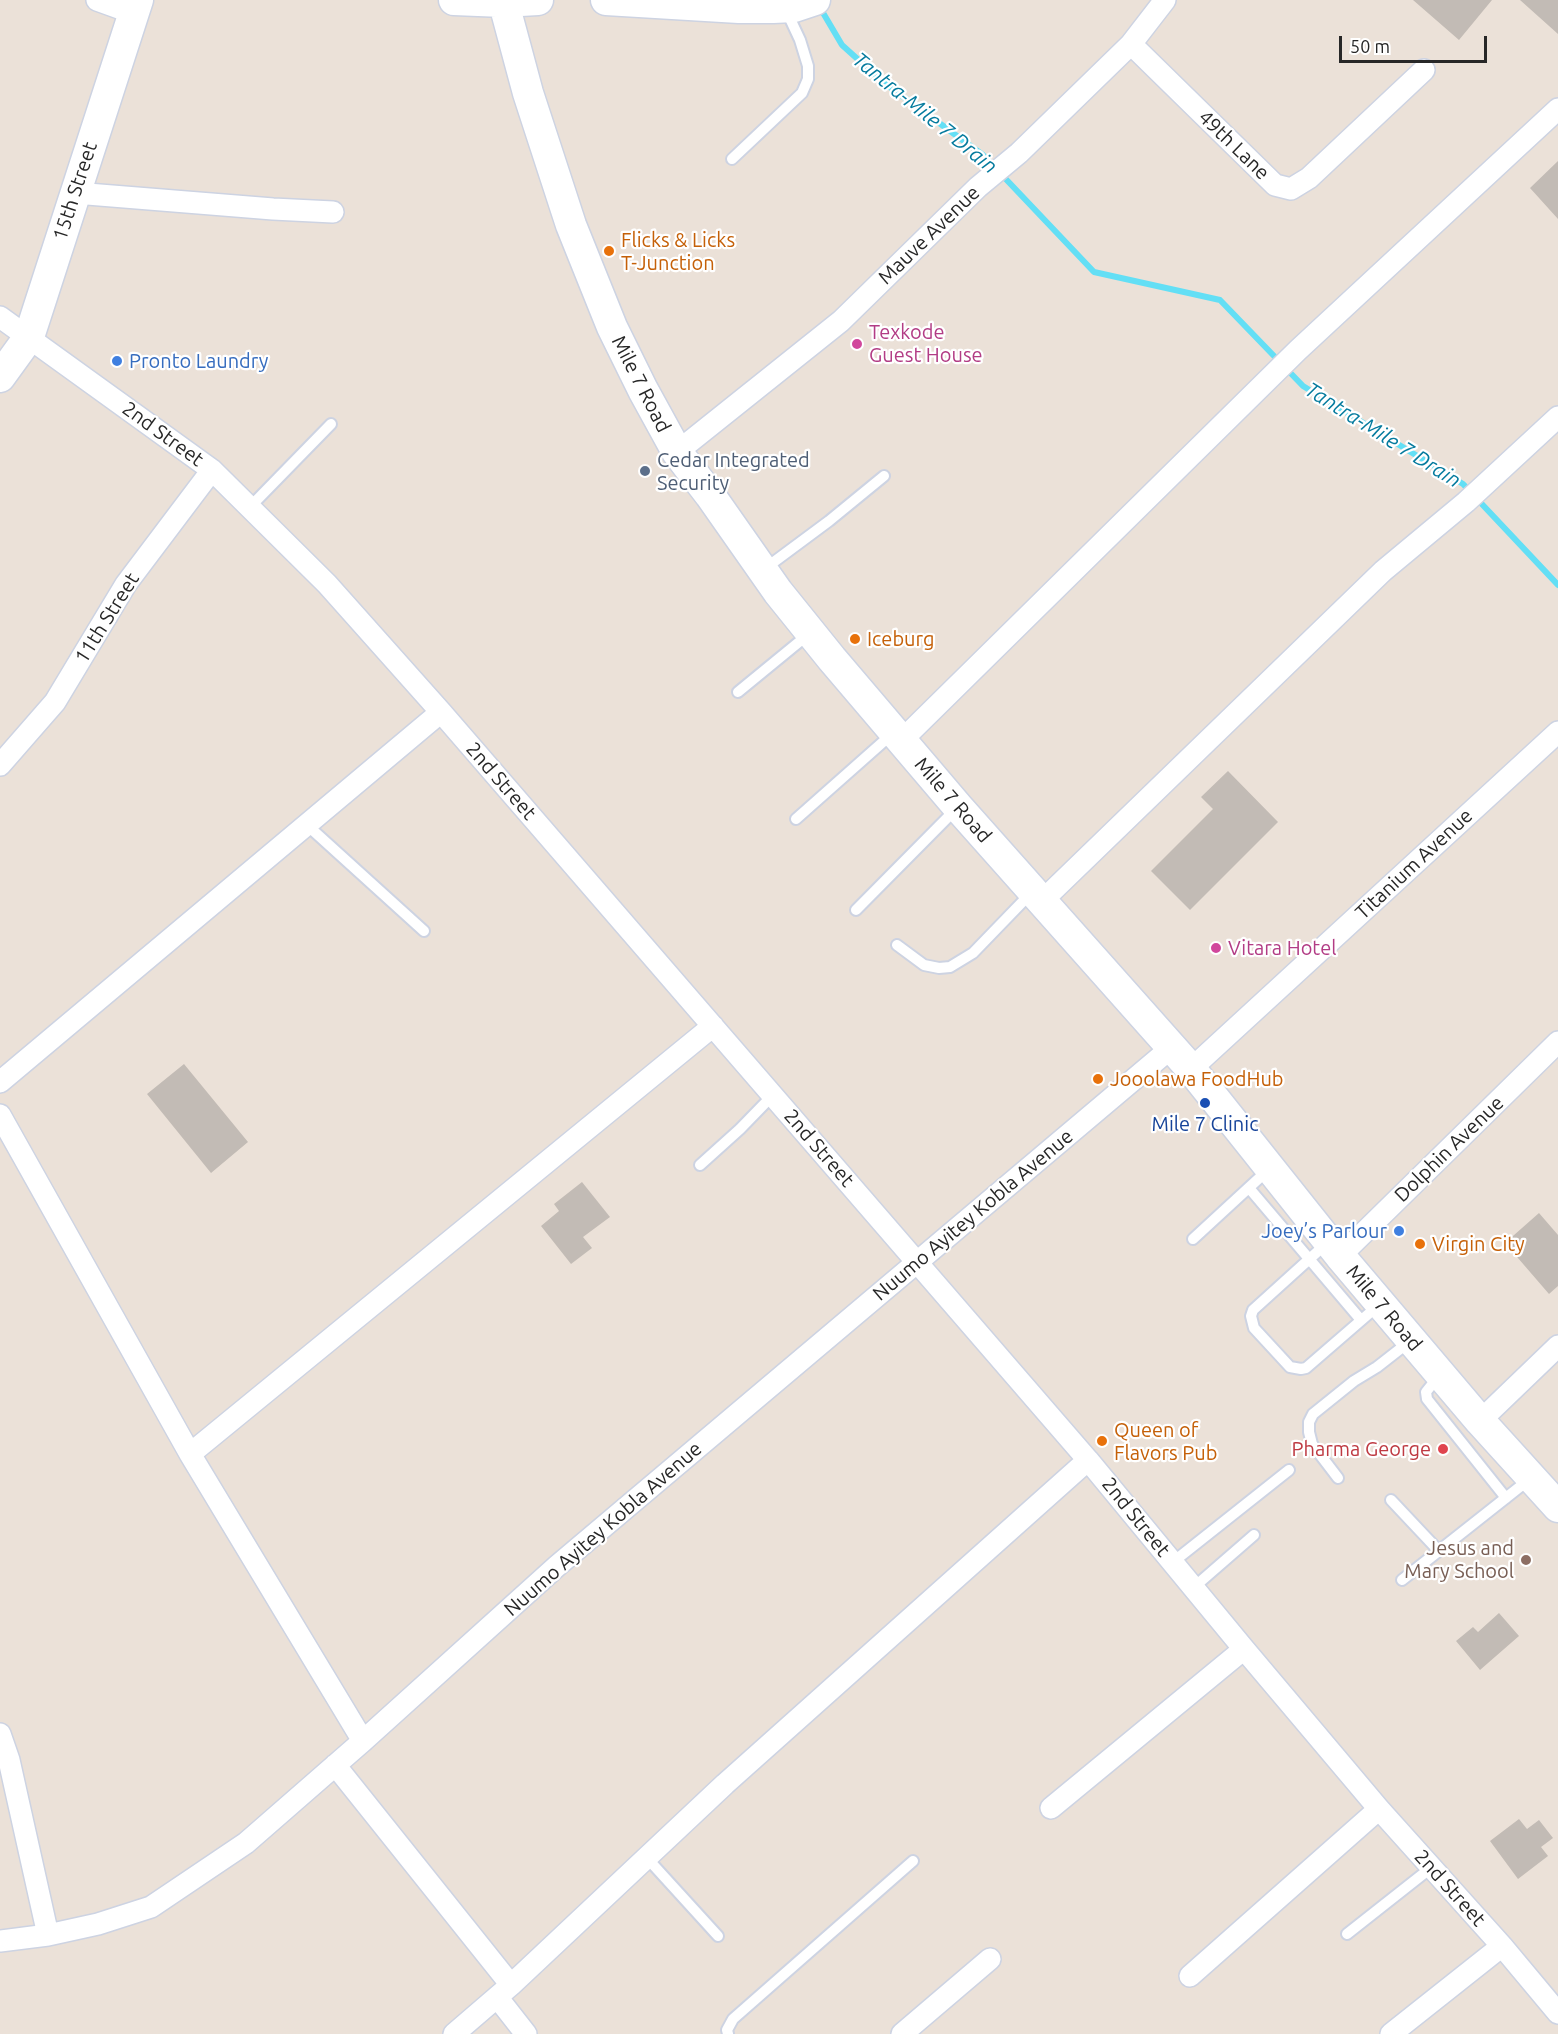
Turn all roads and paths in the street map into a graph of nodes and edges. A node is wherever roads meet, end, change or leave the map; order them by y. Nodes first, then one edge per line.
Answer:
1 (97, 0) edge
2 (454, 0) edge
3 (538, 0) edge
4 (606, 0) edge
5 (1165, 0) edge
6 (503, 1) edge
7 (798, 5) edge
8 (136, 6) edge
9 (1131, 44) junction
10 (1424, 69) dead end
11 (1558, 109) edge
12 (732, 159) dead end
13 (75, 193) junction
14 (333, 212) dead end
15 (0, 318) edge
16 (29, 337) junction
17 (0, 376) edge
18 (1558, 417) edge
19 (331, 424) dead end
20 (677, 452) junction
21 (212, 470) junction
22 (884, 476) dead end
23 (250, 507) junction
24 (763, 570) junction
25 (811, 633) junction
26 (738, 692) dead end
27 (441, 712) junction
28 (1558, 732) edge
29 (898, 737) junction
30 (0, 765) edge
31 (958, 807) junction
32 (796, 819) dead end
33 (307, 825) junction
34 (1038, 896) junction
35 (856, 910) dead end
36 (424, 931) dead end
37 (897, 945) dead end
38 (713, 1026) junction
39 (1558, 1042) edge
40 (1171, 1047) junction
41 (1191, 1069) junction
42 (0, 1082) edge
43 (773, 1095) junction
44 (0, 1115) edge
45 (700, 1165) dead end
46 (1270, 1168) junction
47 (1249, 1188) junction
48 (1296, 1222) junction
49 (1193, 1239) dead end
50 (1326, 1252) junction
51 (918, 1262) junction
52 (1371, 1312) junction
53 (1411, 1340) junction
54 (1558, 1346) edge
55 (1440, 1374) junction
56 (1480, 1421) junction
57 (190, 1454) junction
58 (1088, 1460) junction
59 (1289, 1470) dead end
60 (1338, 1478) dead end
61 (1532, 1478) junction
62 (1506, 1498) junction
63 (1391, 1500) dead end
64 (1558, 1507) edge
65 (1254, 1535) dead end
66 (1439, 1551) junction
67 (1173, 1562) junction
68 (1402, 1580) dead end
69 (1194, 1588) junction
70 (1244, 1649) junction
71 (0, 1734) edge
72 (363, 1741) junction
73 (335, 1765) junction
74 (1051, 1808) dead end
75 (1379, 1809) junction
76 (647, 1858) junction
77 (913, 1861) dead end
78 (1432, 1868) junction
79 (1347, 1934) dead end
80 (48, 1935) junction
81 (718, 1936) dead end
82 (0, 1941) edge
83 (1502, 1946) junction
84 (990, 1959) dead end
85 (1190, 1976) dead end
86 (504, 1991) junction
87 (1558, 2013) edge
88 (454, 2034) edge
89 (526, 2034) edge
90 (728, 2034) edge
91 (902, 2034) edge
92 (1391, 2034) edge

1 - 8 street
2 - 6 street
3 - 6 street
4 - 7 street
5 - 9 street, Mauve Avenue
6 - 20 street, Mile 7 Road
7 - 12 lane
8 - 13 street, 15th Street
9 - 10 street, 49th Lane
9 - 20 street, Mauve Avenue
11 - 29 street
13 - 14 street
13 - 16 street, 15th Street
15 - 16 street, 2nd Street
16 - 17 street, 15th Street
16 - 21 street, 2nd Street
18 - 34 street
19 - 23 lane
20 - 24 street, Mile 7 Road
21 - 23 street, 2nd Street
21 - 30 street, 11th Street
22 - 24 lane
23 - 27 street, 2nd Street
24 - 25 street, Mile 7 Road
25 - 26 lane
25 - 29 street, Mile 7 Road
27 - 33 street
27 - 38 street, 2nd Street
28 - 41 street, Titanium Avenue
29 - 31 street, Mile 7 Road
29 - 32 lane
31 - 34 street, Mile 7 Road
31 - 35 lane
33 - 36 lane
33 - 42 street
34 - 37 lane
34 - 40 street, Mile 7 Road
38 - 43 street, 2nd Street
38 - 57 street
39 - 50 street, Dolphin Avenue
40 - 41 street, Mile 7 Road
40 - 51 street, Nuumo Ayitey Kobla Avenue
41 - 46 street, Mile 7 Road
43 - 45 lane
43 - 51 street, 2nd Street
44 - 57 street
46 - 47 lane
46 - 48 street, Mile 7 Road
47 - 48 lane
47 - 49 lane
48 - 50 street, Mile 7 Road
50 - 52 street, Mile 7 Road
50 - 52 lane
51 - 58 street, 2nd Street
51 - 72 street, Nuumo Ayitey Kobla Avenue
52 - 53 street, Mile 7 Road
53 - 55 street, Mile 7 Road
53 - 60 lane
54 - 56 street
55 - 56 street, Mile 7 Road
55 - 62 lane
56 - 61 street, Mile 7 Road
57 - 72 street
58 - 67 street, 2nd Street
58 - 76 street
59 - 67 lane
61 - 62 lane
61 - 64 street, Mile 7 Road
62 - 66 lane
63 - 66 lane
65 - 69 lane
66 - 68 lane
67 - 69 street, 2nd Street
69 - 70 street, 2nd Street
70 - 74 street
70 - 75 street, 2nd Street
71 - 80 street
72 - 73 street, Nuumo Ayitey Kobla Avenue
73 - 80 street, Nuumo Ayitey Kobla Avenue
73 - 86 street
75 - 78 street, 2nd Street
75 - 85 street
76 - 81 lane
76 - 86 street
77 - 90 lane
78 - 79 lane
78 - 83 street, 2nd Street
80 - 82 street, Nuumo Ayitey Kobla Avenue
83 - 87 street, 2nd Street
83 - 92 street
84 - 91 street
86 - 88 street
86 - 89 street

